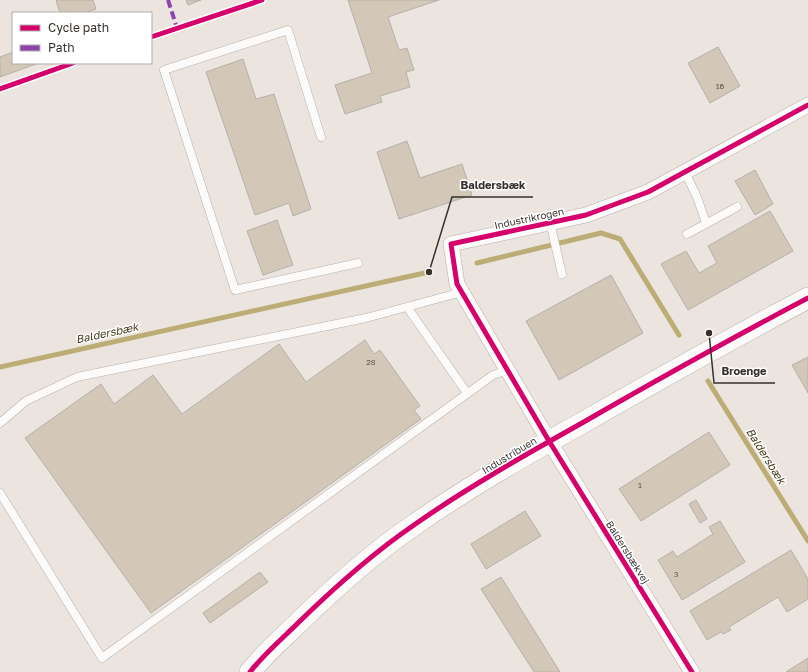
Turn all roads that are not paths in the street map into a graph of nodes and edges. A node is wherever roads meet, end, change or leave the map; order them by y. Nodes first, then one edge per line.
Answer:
1 (808, 105) edge
2 (321, 137) dead end
3 (685, 172) junction
4 (737, 207) dead end
5 (550, 222) junction
6 (706, 223) junction
7 (687, 234) dead end
8 (358, 263) dead end
9 (562, 274) dead end
10 (462, 292) junction
11 (808, 298) edge
12 (408, 307) junction
13 (508, 370) junction
14 (467, 393) junction
15 (0, 423) edge
16 (550, 441) junction
17 (0, 493) edge
18 (250, 672) edge
19 (692, 672) edge

1 - 3 street, Industrikrogen
2 - 8 lane
3 - 5 street, Industrikrogen
3 - 6 lane
4 - 6 lane
5 - 9 lane
5 - 10 street, Industrikrogen
6 - 7 lane
10 - 12 lane
10 - 13 street, Industrikrogen
11 - 16 street, Industribuen
12 - 14 lane
12 - 15 lane
13 - 14 lane
13 - 16 street, Industrikrogen
14 - 17 lane
16 - 18 street, Industribuen
16 - 19 street, Baldersbækvej

